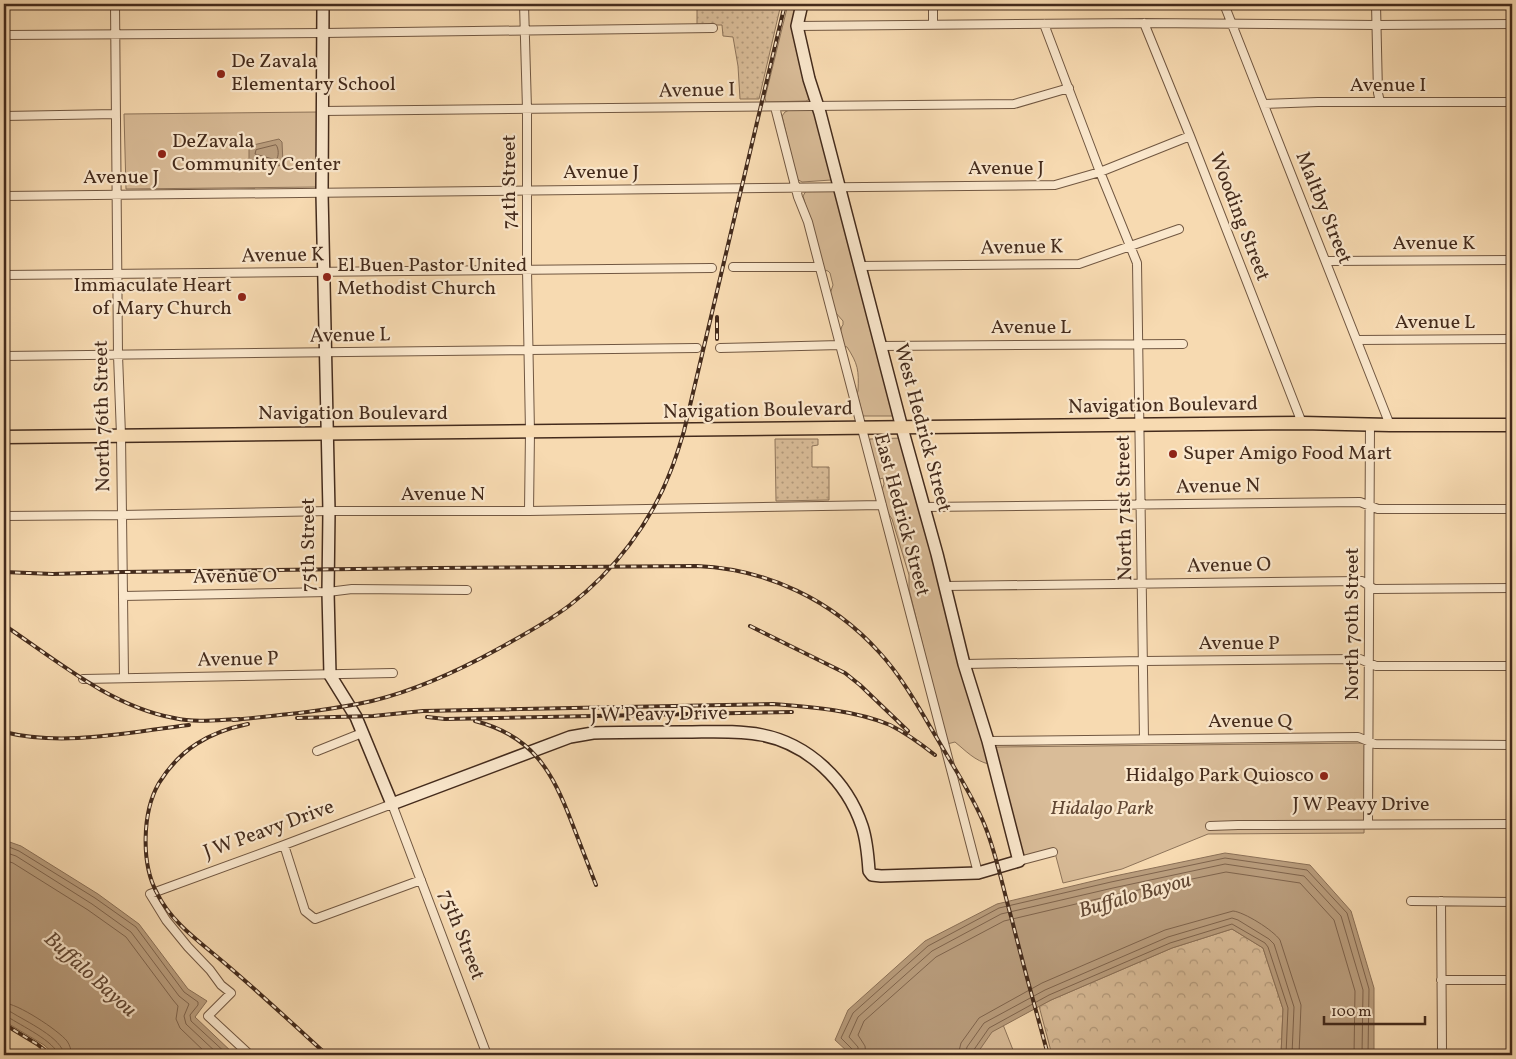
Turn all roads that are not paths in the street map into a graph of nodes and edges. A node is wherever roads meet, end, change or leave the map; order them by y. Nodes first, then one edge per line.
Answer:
1 (116, 4) edge
2 (323, 4) edge
3 (524, 4) edge
4 (802, 4) edge
5 (933, 4) edge
6 (1224, 4) edge
7 (1376, 4) edge
8 (1144, 23) junction
9 (933, 24) junction
10 (1044, 24) junction
11 (1232, 24) junction
12 (1512, 24) edge
13 (1377, 25) junction
14 (797, 26) junction
15 (713, 28) dead end
16 (524, 29) junction
17 (323, 33) junction
18 (116, 34) junction
19 (4, 35) edge
20 (1069, 88) junction
21 (1380, 102) junction
22 (1512, 102) edge
23 (1264, 104) junction
24 (818, 106) junction
25 (775, 107) junction
26 (526, 109) junction
27 (322, 111) junction
28 (116, 114) junction
29 (4, 116) edge
30 (1190, 136) junction
31 (1100, 172) junction
32 (796, 186) junction
33 (840, 186) junction
34 (527, 190) junction
35 (322, 193) junction
36 (117, 195) junction
37 (4, 196) edge
38 (1179, 229) dead end
39 (1130, 246) junction
40 (1512, 260) edge
41 (1326, 261) junction
42 (860, 266) junction
43 (733, 267) dead end
44 (819, 267) junction
45 (712, 268) dead end
46 (527, 270) junction
47 (324, 272) junction
48 (118, 274) junction
49 (4, 275) edge
50 (1512, 339) edge
51 (1357, 340) junction
52 (1139, 344) junction
53 (1183, 344) dead end
54 (840, 345) junction
55 (880, 346) junction
56 (697, 348) dead end
57 (720, 348) dead end
58 (528, 350) junction
59 (325, 353) junction
60 (118, 355) junction
61 (4, 356) edge
62 (1302, 424) junction
63 (1370, 424) junction
64 (1139, 425) junction
65 (1390, 425) junction
66 (1512, 425) edge
67 (902, 428) junction
68 (862, 429) junction
69 (530, 432) junction
70 (327, 433) junction
71 (120, 435) junction
72 (4, 437) edge
73 (1141, 504) junction
74 (882, 505) junction
75 (1369, 506) junction
76 (924, 507) junction
77 (1512, 509) edge
78 (329, 511) junction
79 (529, 511) junction
80 (4, 516) edge
81 (121, 516) junction
82 (1142, 583) junction
83 (1369, 585) junction
84 (945, 586) junction
85 (1512, 588) edge
86 (467, 590) dead end
87 (328, 592) junction
88 (123, 596) junction
89 (1144, 661) junction
90 (1369, 663) junction
91 (964, 664) junction
92 (1512, 666) edge
93 (393, 673) dead end
94 (330, 675) junction
95 (124, 678) junction
96 (84, 679) dead end
97 (362, 733) junction
98 (1144, 739) junction
99 (988, 741) junction
100 (1368, 742) junction
101 (1512, 745) edge
102 (317, 751) dead end
103 (392, 804) junction
104 (1368, 824) junction
105 (1512, 824) edge
106 (1210, 826) dead end
107 (284, 845) junction
108 (1053, 852) dead end
109 (1019, 861) junction
110 (978, 873) junction
111 (421, 880) junction
112 (1411, 901) dead end
113 (1441, 901) junction
114 (1512, 902) edge
115 (1441, 980) junction
116 (1512, 980) edge
117 (250, 1055) edge
118 (487, 1055) edge
119 (1446, 1055) edge

1 - 18 street, North 76th Street
2 - 17 street, 75th Street
3 - 16 street, 74th Street
4 - 14 street, West Hedrick Street
5 - 9 street
6 - 11 street, Maltby Street
7 - 13 street
8 - 10 street
8 - 11 street
8 - 30 street, Wooding Street
9 - 10 street
9 - 14 street
10 - 20 street, North 71st Street
11 - 13 street
11 - 23 street, Maltby Street
12 - 13 street
13 - 21 street
14 - 24 street, West Hedrick Street
15 - 16 street
16 - 17 street
16 - 26 street, 74th Street
17 - 18 street
17 - 27 street, 75th Street
18 - 19 street
18 - 28 street, North 76th Street
20 - 24 street, Avenue I
20 - 31 street, North 71st Street
21 - 22 street, Avenue I
21 - 23 street, Avenue I
23 - 41 street, Maltby Street
24 - 25 street, Avenue I
24 - 33 street, West Hedrick Street
25 - 26 street, Avenue I
25 - 32 street, East Hedrick Street
26 - 27 street, Avenue I
26 - 34 street, 74th Street
27 - 35 street, 75th Street
28 - 29 street
28 - 36 street, North 76th Street
30 - 31 street, Avenue J
30 - 62 street, Wooding Street
31 - 33 street, Avenue J
31 - 39 street, North 71st Street
32 - 33 street, Avenue J
32 - 34 street, Avenue J
32 - 44 street, East Hedrick Street
33 - 42 street, West Hedrick Street
34 - 35 street, Avenue J
34 - 46 street, 74th Street
35 - 36 street, Avenue J
35 - 47 street, 75th Street
36 - 37 street, Avenue J
36 - 48 street, North 76th Street
38 - 39 street, Avenue K
39 - 42 street, Avenue K
39 - 52 street, North 71st Street
40 - 41 street, Avenue K
41 - 51 street, Maltby Street
42 - 55 street, West Hedrick Street
43 - 44 street
44 - 54 street, East Hedrick Street
45 - 46 street, Avenue K
46 - 47 street, Avenue K
46 - 58 street, 74th Street
47 - 48 street, Avenue K
47 - 59 street, 75th Street
48 - 49 street, Avenue K
48 - 60 street, North 76th Street
50 - 51 street, Avenue L
51 - 65 street, Maltby Street
52 - 53 street, Avenue L
52 - 55 street, Avenue L
52 - 64 street, North 71st Street
54 - 57 street
54 - 68 street, East Hedrick Street
55 - 67 street, West Hedrick Street
56 - 58 street, Avenue L
58 - 59 street, Avenue L
58 - 69 street, 74th Street
59 - 60 street, Avenue L
59 - 70 street, 75th Street
60 - 61 street, Avenue L
60 - 71 street, North 76th Street
62 - 63 main road, Navigation Boulevard
62 - 64 main road, Navigation Boulevard
63 - 65 main road, Navigation Boulevard
63 - 75 street, North 70th Street
64 - 67 main road, Navigation Boulevard
64 - 73 street, North 71st Street
65 - 66 main road, Navigation Boulevard
67 - 68 main road, Navigation Boulevard
67 - 76 street, West Hedrick Street
68 - 69 main road, Navigation Boulevard
68 - 74 street, East Hedrick Street
69 - 70 main road, Navigation Boulevard
69 - 79 street, 74th Street
70 - 71 main road, Navigation Boulevard
70 - 78 street, 75th Street
71 - 72 main road, Navigation Boulevard
71 - 81 street, North 76th Street
73 - 75 street, Avenue N
73 - 76 street, Avenue N
73 - 82 street, North 71st Street
74 - 79 street, Avenue N
74 - 110 street, East Hedrick Street
75 - 77 street, Avenue N
75 - 83 street, North 70th Street
76 - 84 street, West Hedrick Street
78 - 79 street, Avenue N
78 - 81 street, Avenue N
78 - 87 street, 75th Street
80 - 81 street, Avenue N
81 - 88 street, North 76th Street
82 - 83 street, Avenue O
82 - 84 street, Avenue O
82 - 89 street, North 71st Street
83 - 85 street, Avenue O
83 - 90 street, North 70th Street
84 - 91 street, West Hedrick Street
86 - 87 street, Avenue O
87 - 88 street, Avenue O
87 - 94 street, 75th Street
88 - 95 street, North 76th Street
89 - 90 street, Avenue P
89 - 91 street, Avenue P
89 - 98 street, North 71st Street
90 - 92 street, Avenue P
90 - 100 street, North 70th Street
91 - 99 street, West Hedrick Street
93 - 94 street, Avenue P
94 - 95 street, Avenue P
94 - 97 street, 75th Street
95 - 96 street, Avenue P
97 - 102 street
97 - 103 street, 75th Street
98 - 99 street, Avenue Q
98 - 100 street, Avenue Q
99 - 109 street, West Hedrick Street
100 - 101 street, Avenue Q
100 - 104 street, North 70th Street
103 - 107 street, J W Peavy Drive
103 - 110 street, J W Peavy Drive
103 - 111 street, 75th Street
104 - 105 street, J W Peavy Drive
104 - 106 street, J W Peavy Drive
107 - 111 street
107 - 117 street, J W Peavy Drive
108 - 109 street, J W Peavy Drive
109 - 110 street, J W Peavy Drive
111 - 118 street, 75th Street
112 - 113 street
113 - 114 street
113 - 115 street
115 - 116 street
115 - 119 street

